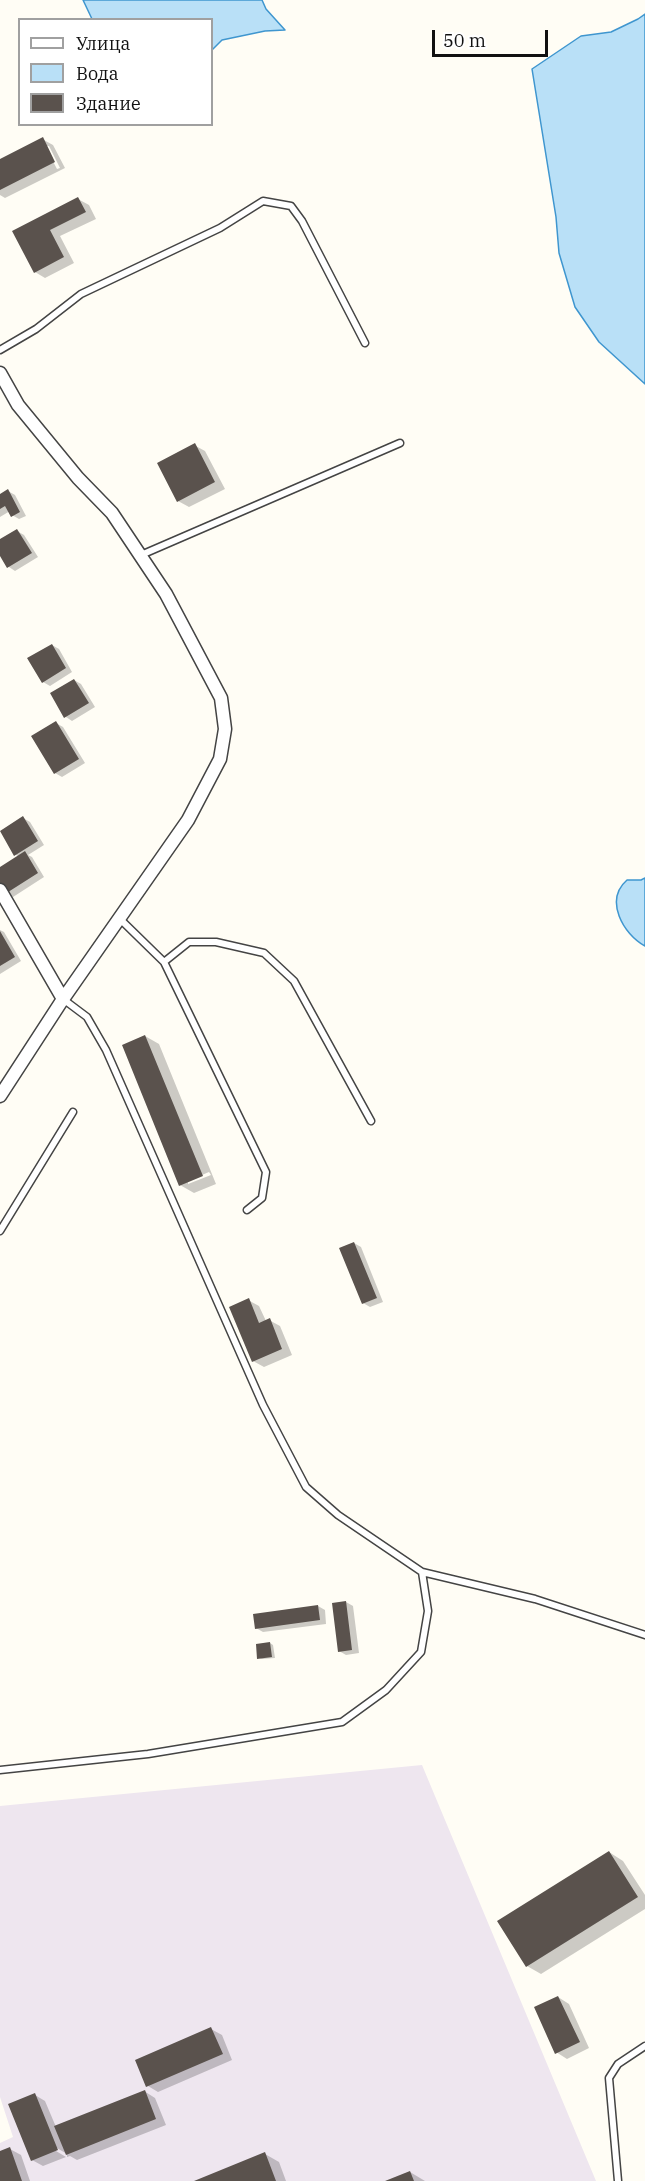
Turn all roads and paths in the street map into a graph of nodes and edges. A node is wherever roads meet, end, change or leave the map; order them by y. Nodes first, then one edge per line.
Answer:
1 (365, 343) dead end
2 (0, 350) edge
3 (0, 373) edge
4 (400, 442) dead end
5 (141, 555) junction
6 (0, 890) edge
7 (120, 919) junction
8 (164, 962) junction
9 (63, 999) junction
10 (0, 1096) edge
11 (73, 1112) dead end
12 (371, 1121) dead end
13 (247, 1210) dead end
14 (0, 1232) edge
15 (422, 1572) junction
16 (645, 1635) edge
17 (0, 1770) edge
18 (645, 2046) edge
19 (618, 2181) edge

1 - 2 lane
3 - 5 street
4 - 5 lane
5 - 7 street
6 - 9 street
7 - 8 lane
7 - 9 street
8 - 12 lane
8 - 13 lane
9 - 10 street
9 - 15 lane
11 - 14 lane
15 - 16 lane
15 - 17 lane
18 - 19 lane

